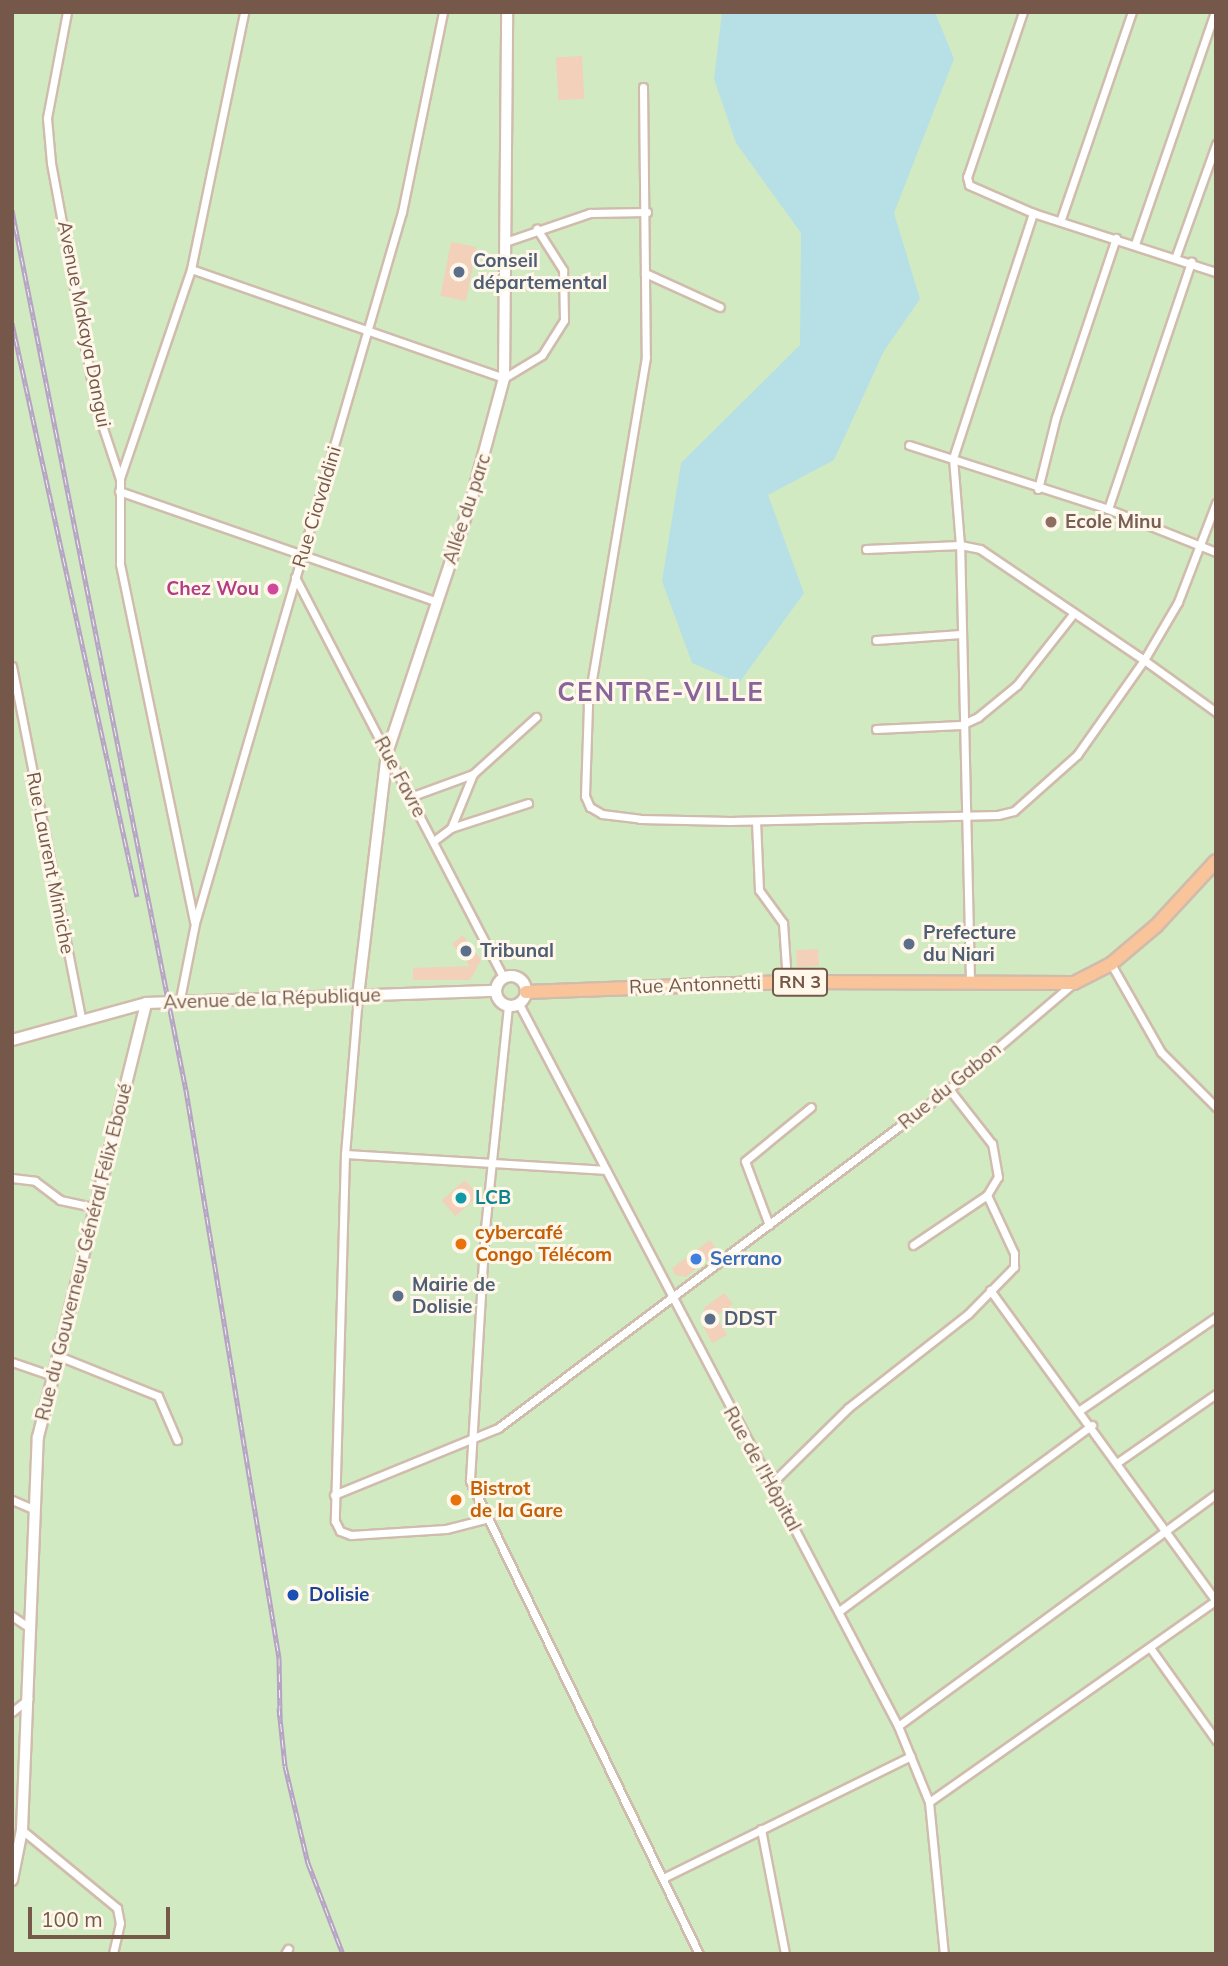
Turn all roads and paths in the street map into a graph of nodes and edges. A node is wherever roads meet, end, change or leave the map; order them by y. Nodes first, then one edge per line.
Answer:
1 (67, 12) edge
2 (244, 12) edge
3 (443, 12) edge
4 (507, 12) edge
5 (1023, 12) edge
6 (1132, 12) edge
7 (1215, 12) edge
8 (643, 87) dead end
9 (1216, 144) edge
10 (647, 212) junction
11 (1032, 213) junction
12 (1061, 219) junction
13 (537, 229) junction
14 (1116, 238) junction
15 (508, 241) junction
16 (1135, 244) junction
17 (1175, 256) junction
18 (1191, 262) junction
19 (191, 269) junction
20 (1216, 272) edge
21 (645, 273) junction
22 (720, 307) dead end
23 (368, 326) junction
24 (504, 378) junction
25 (909, 445) dead end
26 (953, 458) junction
27 (120, 479) junction
28 (1038, 489) junction
29 (118, 491) junction
30 (1216, 503) edge
31 (1108, 509) junction
32 (960, 545) junction
33 (1202, 547) junction
34 (866, 549) dead end
35 (1216, 552) edge
36 (301, 554) junction
37 (295, 578) junction
38 (437, 602) junction
39 (1073, 614) junction
40 (961, 634) junction
41 (876, 640) dead end
42 (1144, 660) junction
43 (12, 666) edge
44 (1216, 712) edge
45 (536, 717) dead end
46 (961, 725) junction
47 (876, 729) dead end
48 (387, 753) junction
49 (473, 774) junction
50 (410, 797) junction
51 (528, 803) dead end
52 (965, 814) junction
53 (756, 821) junction
54 (451, 828) junction
55 (435, 840) junction
56 (1216, 861) edge
57 (195, 923) junction
58 (1111, 964) junction
59 (503, 977) junction
60 (970, 981) junction
61 (787, 982) junction
62 (1074, 983) junction
63 (496, 991) junction
64 (526, 992) junction
65 (358, 996) junction
66 (180, 999) junction
67 (146, 1003) junction
68 (513, 1005) junction
69 (80, 1019) junction
70 (12, 1040) edge
71 (950, 1089) junction
72 (811, 1107) dead end
73 (1216, 1107) edge
74 (345, 1154) junction
75 (492, 1162) junction
76 (604, 1170) junction
77 (12, 1178) edge
78 (988, 1195) junction
79 (93, 1207) junction
80 (769, 1225) junction
81 (914, 1245) dead end
82 (990, 1290) junction
83 (672, 1298) junction
84 (1216, 1317) edge
85 (56, 1355) junction
86 (12, 1362) edge
87 (50, 1375) junction
88 (1216, 1394) edge
89 (1080, 1410) junction
90 (1092, 1425) junction
91 (177, 1440) dead end
92 (474, 1442) junction
93 (1118, 1462) junction
94 (771, 1484) junction
95 (1216, 1494) edge
96 (334, 1495) junction
97 (12, 1500) edge
98 (33, 1509) junction
99 (485, 1519) junction
100 (1166, 1528) junction
101 (1216, 1601) edge
102 (839, 1611) junction
103 (12, 1616) edge
104 (30, 1628) junction
105 (1151, 1648) junction
106 (28, 1699) junction
107 (12, 1712) edge
108 (898, 1726) junction
109 (1216, 1740) edge
110 (911, 1756) junction
111 (929, 1802) junction
112 (761, 1829) junction
113 (22, 1830) junction
114 (663, 1878) junction
115 (12, 1880) edge
116 (113, 1954) edge
117 (699, 1954) edge
118 (785, 1954) edge
119 (944, 1954) edge

1 - 27 street, Avenue Makaya Dangui
2 - 19 street
3 - 23 street, Rue Ciavaldini
4 - 15 street, Allée du parc
5 - 11 street
6 - 12 street
7 - 16 street
8 - 10 street
9 - 17 street
10 - 13 street
10 - 21 street
11 - 12 street
11 - 26 street
12 - 14 street
13 - 15 street
13 - 24 street
14 - 16 street
14 - 28 street
15 - 24 street, Allée du parc
16 - 17 street
17 - 18 street
18 - 20 street
18 - 31 street
19 - 23 street
19 - 27 street
21 - 22 street
21 - 53 street
23 - 24 street
23 - 36 street, Rue Ciavaldini
24 - 38 street, Allée du parc
25 - 26 street
26 - 28 street
26 - 32 street
27 - 29 street, Avenue Makaya Dangui
28 - 31 street
29 - 36 street
29 - 57 street, Avenue Makaya Dangui
30 - 33 street
31 - 33 street
32 - 34 street
32 - 39 street
32 - 40 street
33 - 35 street
33 - 42 street
36 - 37 street, Rue Ciavaldini
36 - 38 street
37 - 48 street, Rue Favre
37 - 57 street, Rue Ciavaldini
38 - 48 street, Allée du parc
39 - 42 street
39 - 46 street
40 - 41 street
40 - 46 street
42 - 44 street
42 - 52 street
43 - 69 street, Rue Laurent Mimiche
45 - 49 street
46 - 47 street
46 - 52 street
48 - 50 street, Rue Favre
48 - 65 street, Allée du parc
49 - 50 street
49 - 54 street
50 - 55 street, Rue Favre
51 - 54 street
52 - 53 street
52 - 60 street
53 - 61 street
54 - 55 street
55 - 59 street, Rue Favre
56 - 58 highway, Rue du Gabon / RN 3
57 - 66 street, Rue Ciavaldini
58 - 62 highway, Rue du Gabon / RN 3
58 - 73 street
59 - 63 main road
59 - 64 main road
60 - 61 highway, Rue Antonnetti / RN 3
60 - 62 highway, Rue Antonnetti / RN 3
61 - 64 highway, Rue Antonnetti / RN 3
62 - 71 street, Rue du Gabon
63 - 65 main road, Avenue de la République
63 - 68 main road
64 - 68 main road
65 - 66 main road, Avenue de la République
65 - 74 street
66 - 67 main road, Avenue de la République
67 - 69 street, Avenue de la République
67 - 79 main road, Rue du Gouverneur Général Félix Eboué
68 - 75 street
68 - 76 street, Rue de l'Hôpital
69 - 70 street, Avenue de la République
71 - 78 street
71 - 80 street, Rue du Gabon
72 - 80 street
74 - 75 street
74 - 96 street
75 - 76 street
75 - 92 street
76 - 83 street, Rue de l'Hôpital
77 - 79 street
78 - 81 street
78 - 82 street
79 - 85 main road, Rue du Gouverneur Général Félix Eboué
80 - 83 street, Rue du Gabon
82 - 89 street
82 - 94 street
83 - 92 street, Rue du Gabon
83 - 94 street, Rue de l'Hôpital
84 - 89 street
85 - 87 main road, Rue du Gouverneur Général Félix Eboué
85 - 91 street
86 - 87 street
87 - 98 main road, Rue du Gouverneur Général Félix Eboué
88 - 93 street
89 - 90 street
90 - 93 street
90 - 102 street
92 - 96 street, Rue du Gabon
92 - 99 street
93 - 100 street
94 - 102 street, Rue de l'Hôpital
95 - 100 street
96 - 99 street
97 - 98 street
98 - 104 main road, Rue du Gouverneur Général Félix Eboué
99 - 114 street
100 - 101 street
100 - 108 street
101 - 105 street
102 - 108 street, Rue de l'Hôpital
103 - 104 street
104 - 106 main road, Rue du Gouverneur Général Félix Eboué
105 - 109 street
105 - 111 street
106 - 107 street
106 - 113 main road, Rue du Gouverneur Général Félix Eboué
108 - 110 street, Rue de l'Hôpital
110 - 111 street, Rue de l'Hôpital
110 - 112 street
111 - 119 street, Rue de l'Hôpital
112 - 114 street
112 - 118 street
113 - 115 main road, Rue du Gouverneur Général Félix Eboué
113 - 116 street
114 - 117 street

